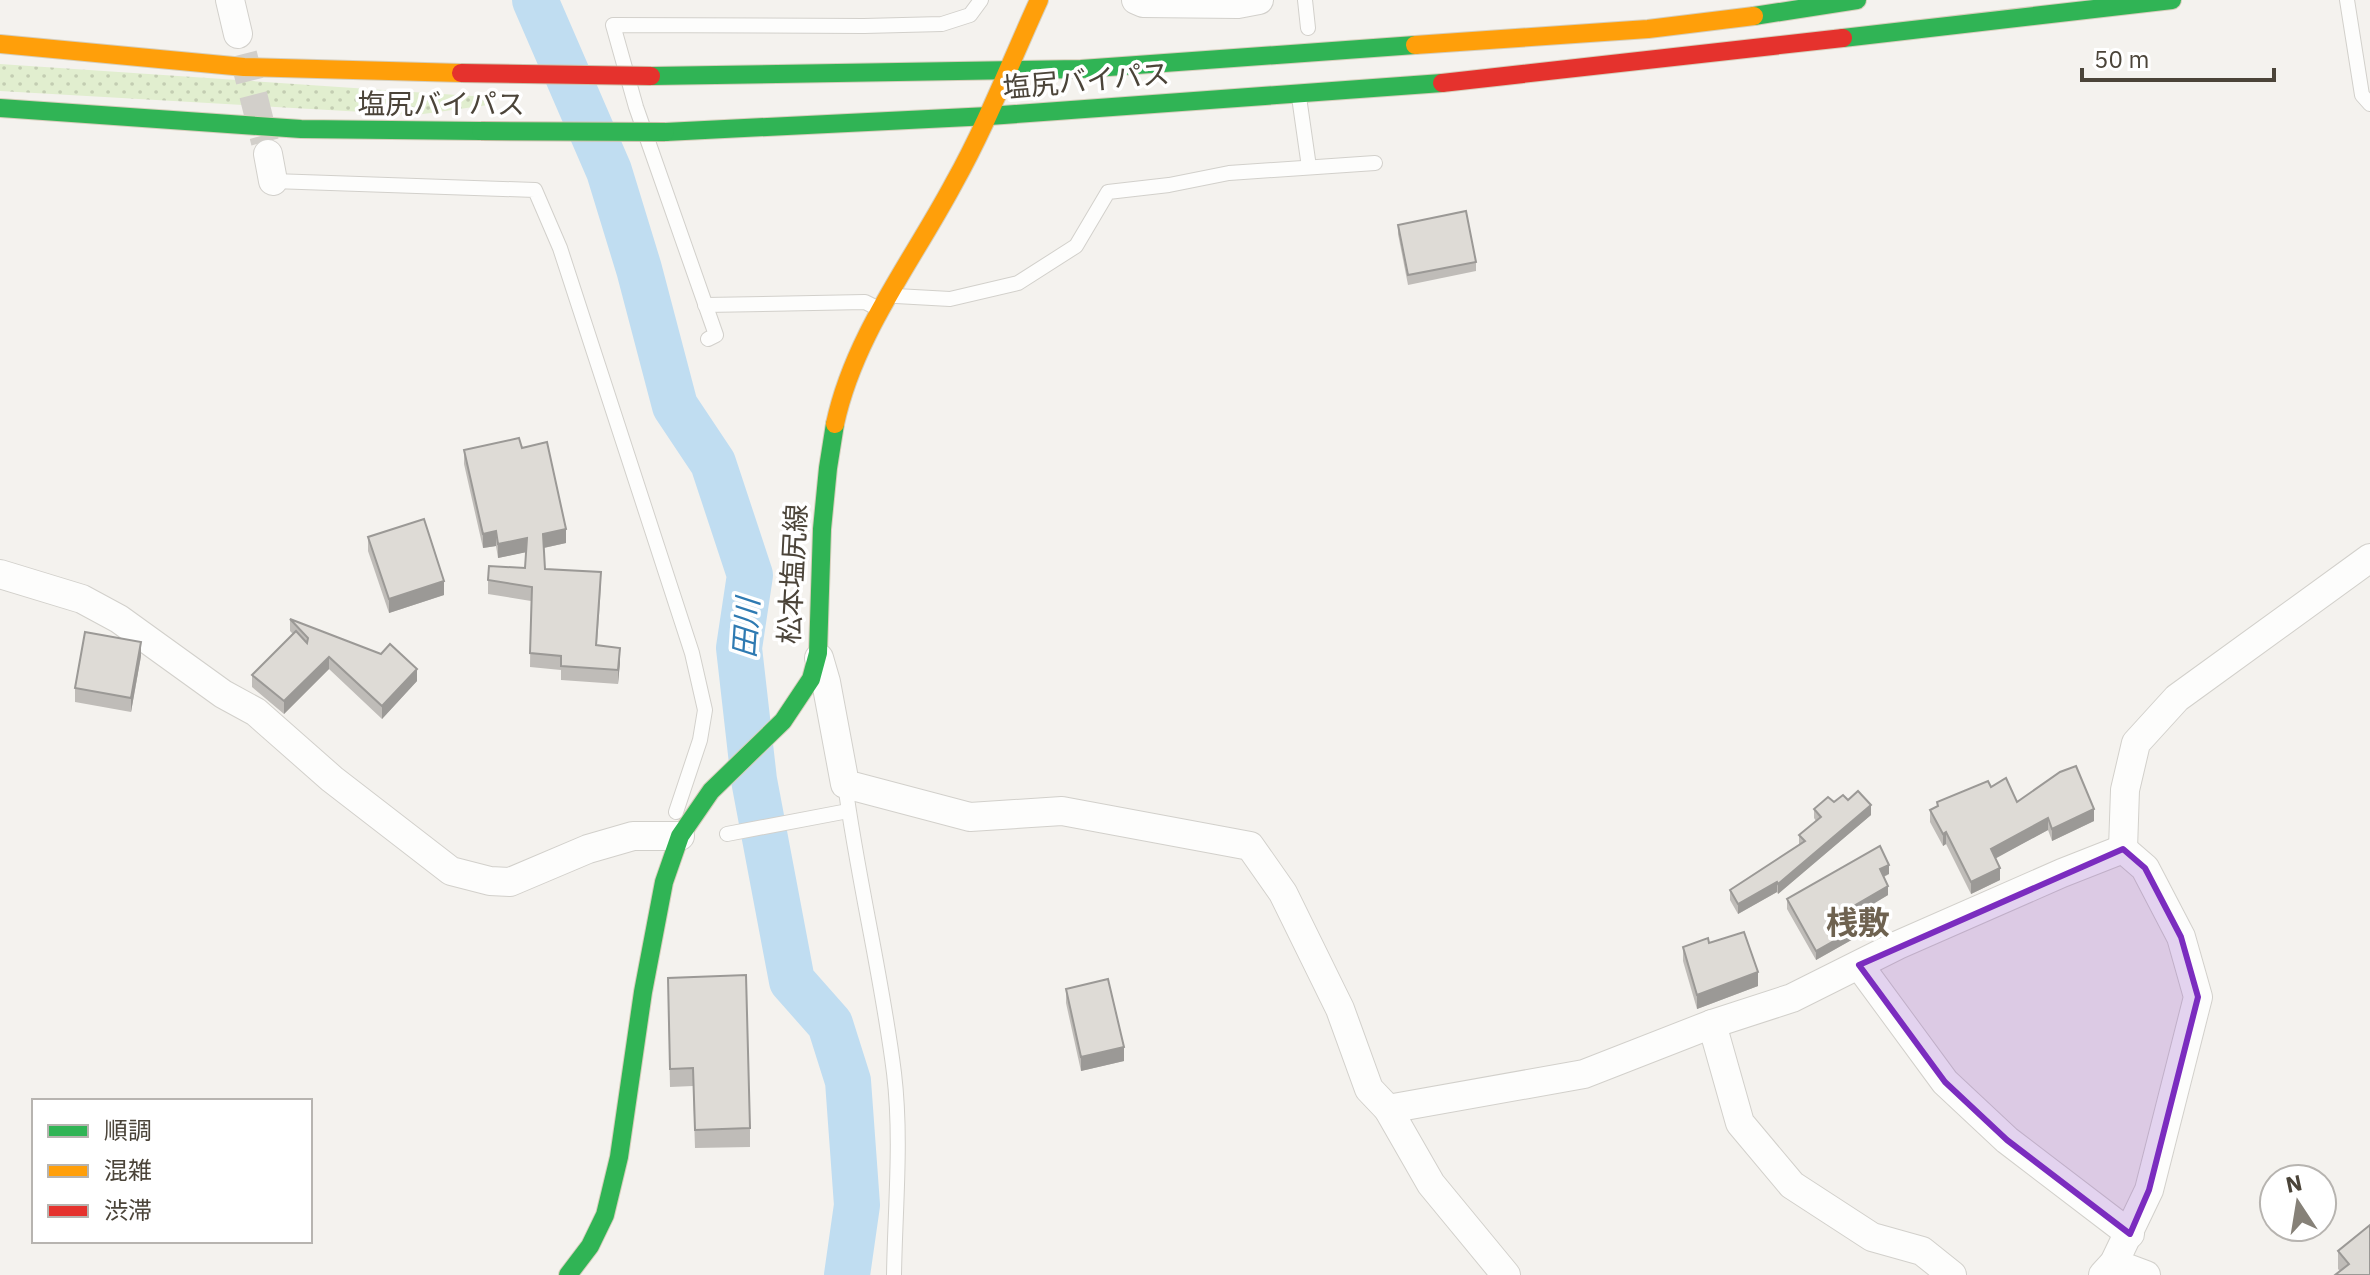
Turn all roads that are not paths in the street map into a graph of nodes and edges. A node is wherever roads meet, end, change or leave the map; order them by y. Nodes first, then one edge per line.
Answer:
1 (230, 0) edge
2 (981, 0) edge
3 (1039, 0) edge
4 (1136, 0) edge
5 (1259, 0) edge
6 (1305, 0) edge
7 (1857, 0) edge
8 (2172, 0) edge
9 (2347, 0) edge
10 (1774, 7) edge
11 (1308, 28) dead end
12 (238, 34) tunnel mouth
13 (0, 44) edge
14 (1006, 70) junction
15 (1298, 93) junction
16 (2370, 104) edge
17 (0, 108) edge
18 (989, 116) junction
19 (1375, 163) dead end
20 (270, 167) dead end
21 (1309, 167) junction
22 (884, 303) junction
23 (705, 305) junction
24 (708, 339) dead end
25 (2370, 558) edge
26 (0, 574) edge
27 (818, 653) junction
28 (844, 802) junction
29 (731, 833) dead end
30 (674, 835) junction
31 (2123, 849) junction
32 (1859, 965) junction
33 (1712, 1024) junction
34 (1388, 1109) junction
35 (2130, 1234) junction
36 (2109, 1269) edge
37 (568, 1275) edge
38 (894, 1275) edge
39 (1506, 1275) edge
40 (1952, 1275) edge
41 (2146, 1275) edge

1 - 12 street
2 - 23 lane
3 - 14 main road, 松本塩尻線
4 - 5 street
6 - 11 lane
7 - 10 main road, 塩尻バイパス
8 - 15 main road, 塩尻バイパス
9 - 16 lane
10 - 14 main road, 塩尻バイパス
13 - 14 main road, 塩尻バイパス, bridge
14 - 18 main road, 松本塩尻線
15 - 18 main road, 塩尻バイパス
15 - 21 lane
17 - 18 main road, 塩尻バイパス, bridge
18 - 22 main road, 松本塩尻線
19 - 21 lane
20 - 30 lane
21 - 22 lane
22 - 23 lane
22 - 27 main road, 松本塩尻線
23 - 24 lane
25 - 31 street
26 - 30 street
27 - 28 street
27 - 30 main road, 松本塩尻線
28 - 29 lane
28 - 34 street
28 - 38 lane
30 - 37 main road, 松本塩尻線
31 - 32 street
31 - 35 street
32 - 33 street
32 - 35 street
33 - 34 street
33 - 40 street
34 - 39 street
35 - 36 street
36 - 41 street

